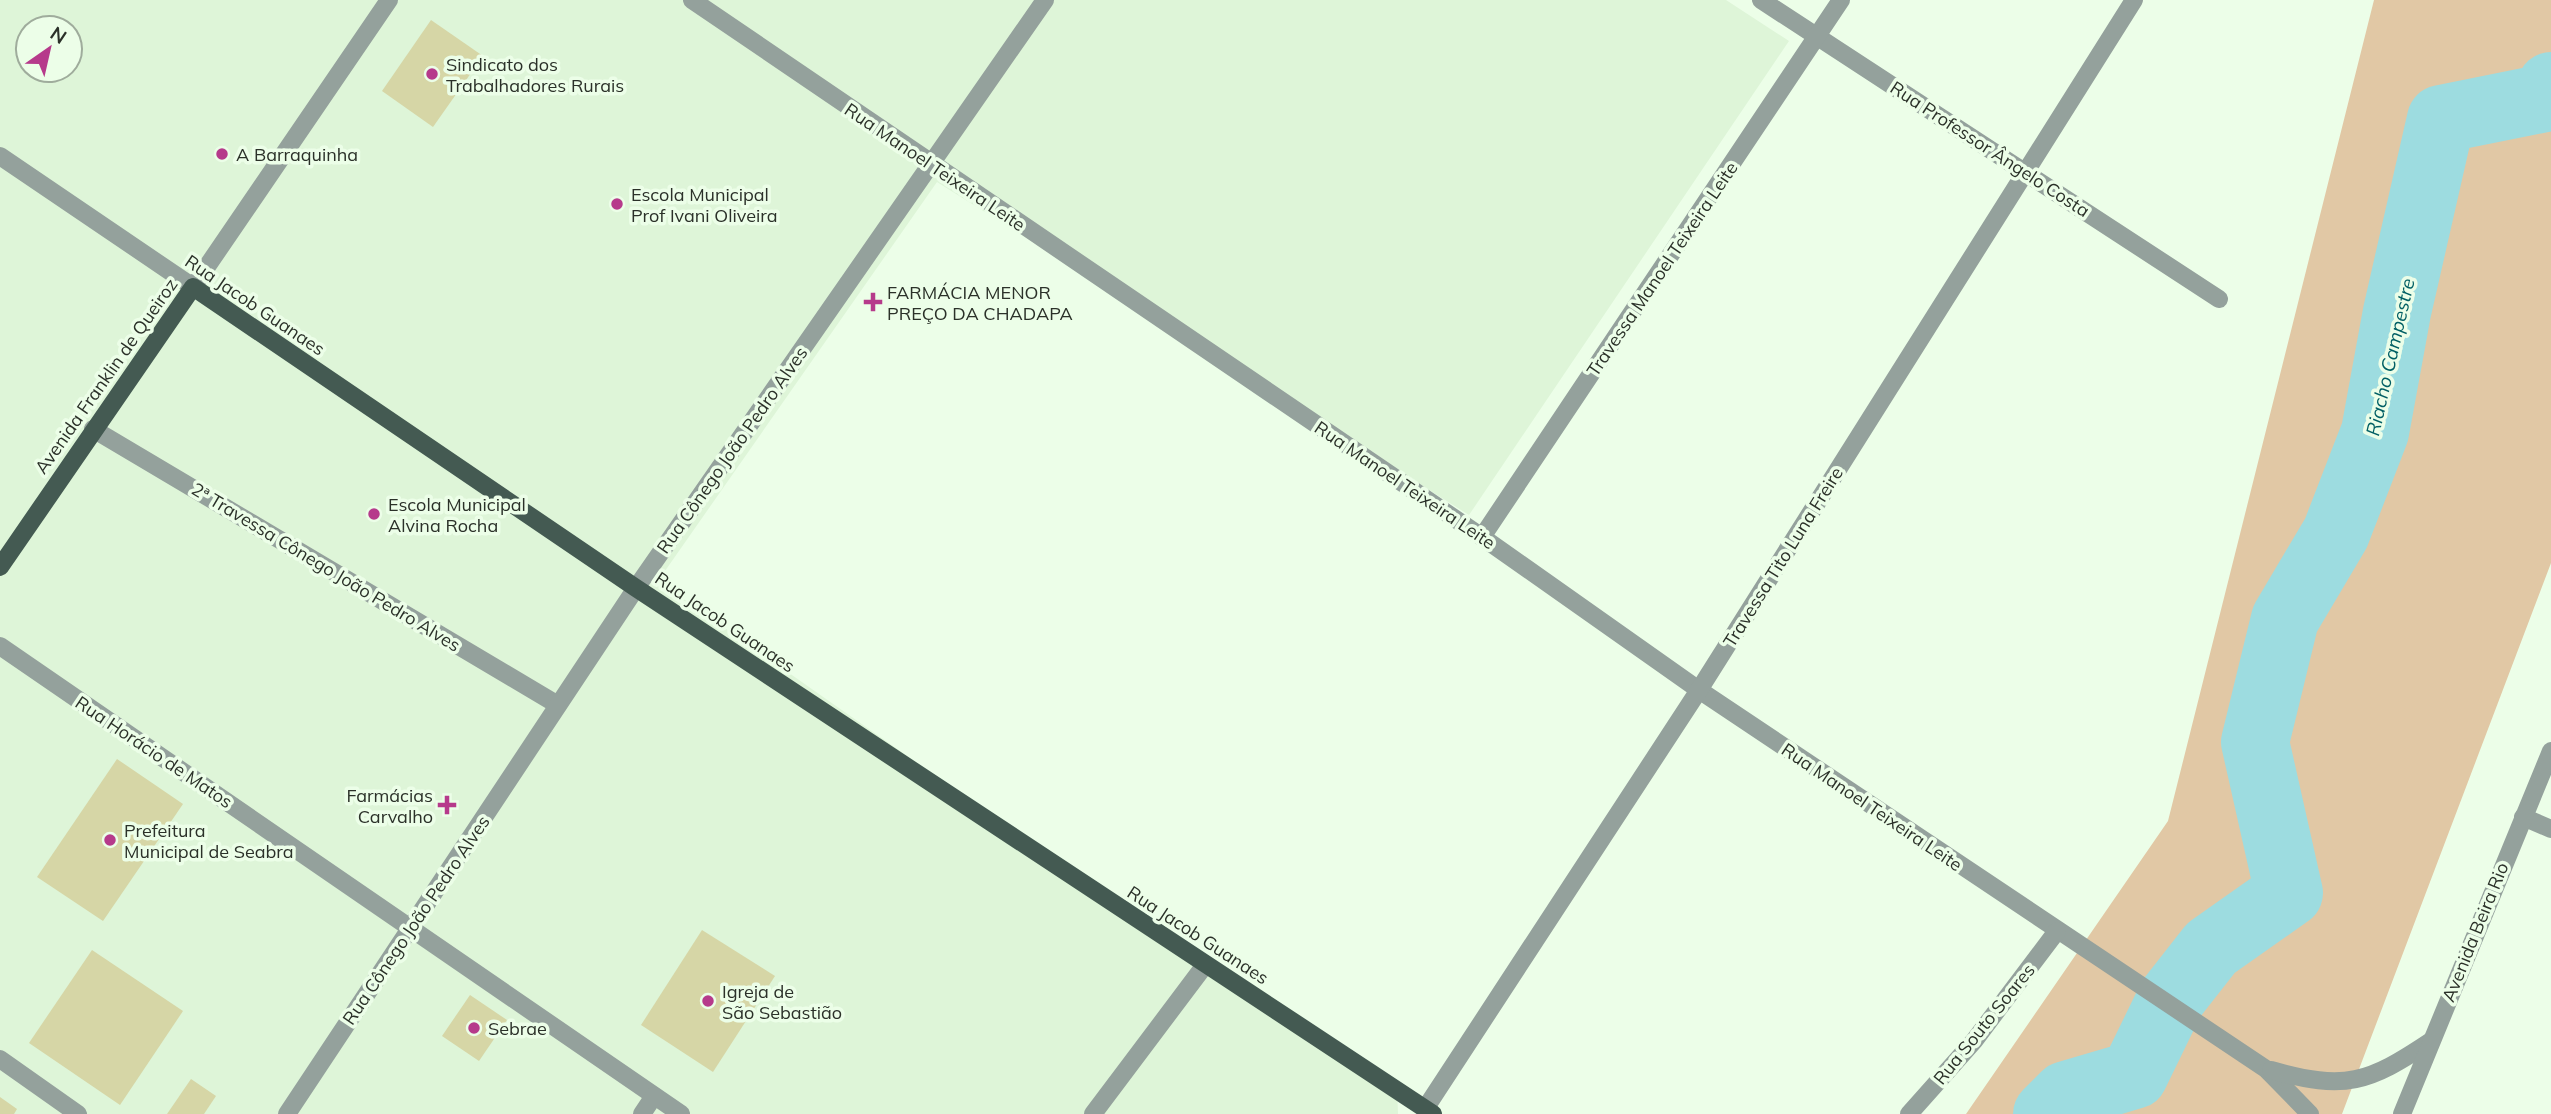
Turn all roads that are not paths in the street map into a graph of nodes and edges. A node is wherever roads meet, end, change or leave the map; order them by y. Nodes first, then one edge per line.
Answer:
1 (388, 0) edge
2 (692, 0) edge
3 (1045, 0) edge
4 (1761, 0) edge
5 (1841, 0) edge
6 (2134, 0) edge
7 (1817, 37) junction
8 (0, 156) edge
9 (930, 164) junction
10 (2026, 173) junction
11 (193, 287) junction
12 (2220, 299) dead end
13 (93, 429) junction
14 (1482, 537) junction
15 (0, 567) edge
16 (636, 588) junction
17 (0, 646) edge
18 (1699, 690) junction
19 (558, 705) junction
20 (2551, 751) edge
21 (2523, 817) junction
22 (2551, 829) edge
23 (412, 928) junction
24 (2057, 931) junction
25 (1205, 965) junction
26 (2431, 1041) junction
27 (0, 1059) edge
28 (2266, 1069) junction
29 (654, 1096) junction
30 (1429, 1111) edge
31 (78, 1114) edge
32 (287, 1114) edge
33 (642, 1114) edge
34 (681, 1114) edge
35 (1093, 1114) edge
36 (1909, 1114) edge
37 (2310, 1114) edge
38 (2402, 1114) edge

1 - 11 street, Avenida Franklin de Queiroz
2 - 9 street, Rua Manoel Teixeira Leite
3 - 9 street, Rua Cônego João Pedro Alves
4 - 7 street, Rua Professor Ângelo Costa
5 - 7 street, Travessa Manoel Teixeira Leite
6 - 10 street, Travessa Tito Luna Freire
7 - 10 street, Rua Professor Ângelo Costa
7 - 14 street, Travessa Manoel Teixeira Leite
8 - 11 street, Rua Jacob Guanaes
9 - 14 street, Rua Manoel Teixeira Leite
9 - 16 street, Rua Cônego João Pedro Alves
10 - 12 street, Rua Professor Ângelo Costa
10 - 18 street, Travessa Tito Luna Freire
11 - 13 main road, Avenida Franklin de Queiroz
11 - 16 main road, Rua Jacob Guanaes
13 - 15 main road, Avenida Franklin de Queiroz
13 - 19 street, 2ª Travessa Cônego João Pedro Alves
14 - 18 street, Rua Manoel Teixeira Leite
16 - 19 street, Rua Cônego João Pedro Alves
16 - 25 main road, Rua Jacob Guanaes
17 - 23 street, Rua Horácio de Matos
18 - 24 street, Rua Manoel Teixeira Leite
18 - 30 street, Travessa Tito Luna Freire
19 - 23 street, Rua Cônego João Pedro Alves
20 - 21 street, Avenida Beira Rio
21 - 22 street
21 - 26 street, Avenida Beira Rio
23 - 29 street, Rua Horácio de Matos
23 - 32 street, Rua Cônego João Pedro Alves
24 - 28 street, Rua Manoel Teixeira Leite
24 - 36 street, Rua Souto Soares
25 - 30 main road, Rua Jacob Guanaes
25 - 35 street
26 - 28 street
26 - 38 street, Avenida Beira Rio
27 - 31 street
28 - 37 street
29 - 33 street
29 - 34 street, Rua Horácio de Matos

